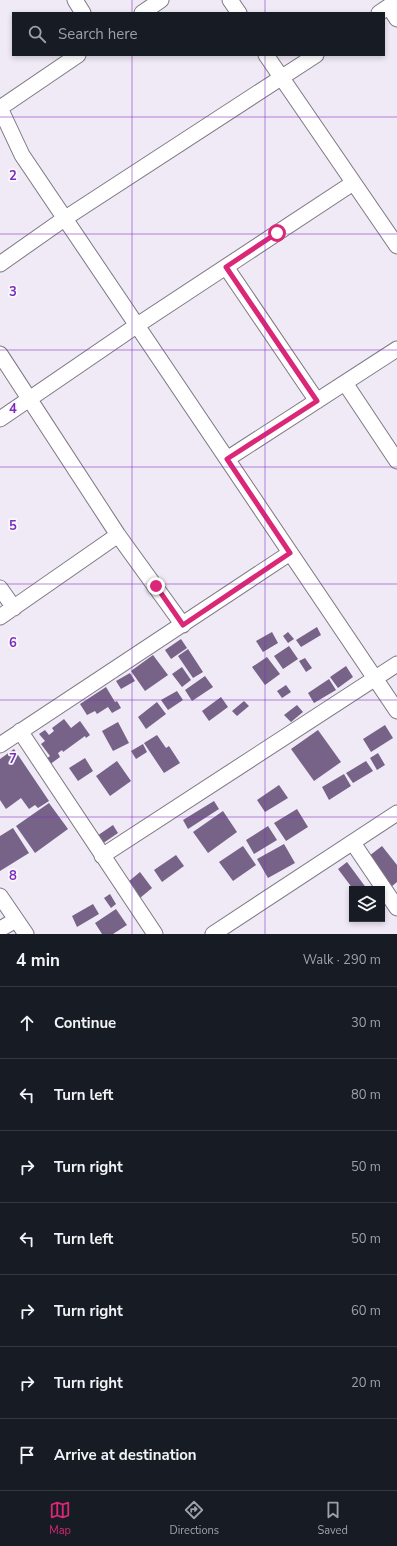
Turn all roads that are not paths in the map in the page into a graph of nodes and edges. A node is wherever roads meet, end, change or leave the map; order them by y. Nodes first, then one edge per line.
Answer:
1 (75, 0) edge
2 (161, 0) edge
3 (230, 0) edge
4 (82, 12) edge
5 (143, 12) edge
6 (238, 12) edge
7 (77, 56) edge
8 (267, 56) edge
9 (315, 56) edge
10 (282, 78) junction
11 (0, 108) edge
12 (353, 183) junction
13 (64, 219) junction
14 (397, 246) edge
15 (0, 264) edge
16 (226, 267) junction
17 (136, 326) junction
18 (397, 349) edge
19 (0, 354) edge
20 (346, 383) junction
21 (30, 399) junction
22 (317, 401) junction
23 (0, 419) edge
24 (227, 459) junction
25 (397, 461) edge
26 (118, 534) junction
27 (290, 553) junction
28 (0, 588) edge
29 (14, 608) junction
30 (0, 617) edge
31 (183, 625) junction
32 (397, 664) edge
33 (375, 678) junction
34 (397, 711) edge
35 (20, 732) junction
36 (0, 745) edge
37 (397, 813) edge
38 (353, 843) junction
39 (102, 856) junction
40 (0, 896) edge
41 (397, 908) edge
42 (16, 920) junction
43 (0, 929) edge
44 (26, 934) edge
45 (155, 934) edge
46 (213, 934) edge

1 - 4 street
2 - 5 street
3 - 6 street
7 - 11 street
8 - 10 street
9 - 10 street
10 - 12 street
10 - 13 street
11 - 13 street
12 - 14 street
12 - 16 street
13 - 15 street
13 - 17 street
16 - 17 street
16 - 22 street
17 - 21 street
17 - 24 street
18 - 20 street
19 - 21 street
20 - 22 street
20 - 25 street
21 - 23 street
21 - 26 street
22 - 24 street
24 - 27 street
26 - 29 street
26 - 31 street
27 - 31 street
27 - 33 street
28 - 29 street
29 - 30 street
31 - 35 street
32 - 33 street
33 - 34 street
33 - 39 street
35 - 36 street
35 - 39 street
37 - 38 street
38 - 41 street
38 - 46 street
39 - 45 street
40 - 42 street
42 - 43 street
42 - 44 street

